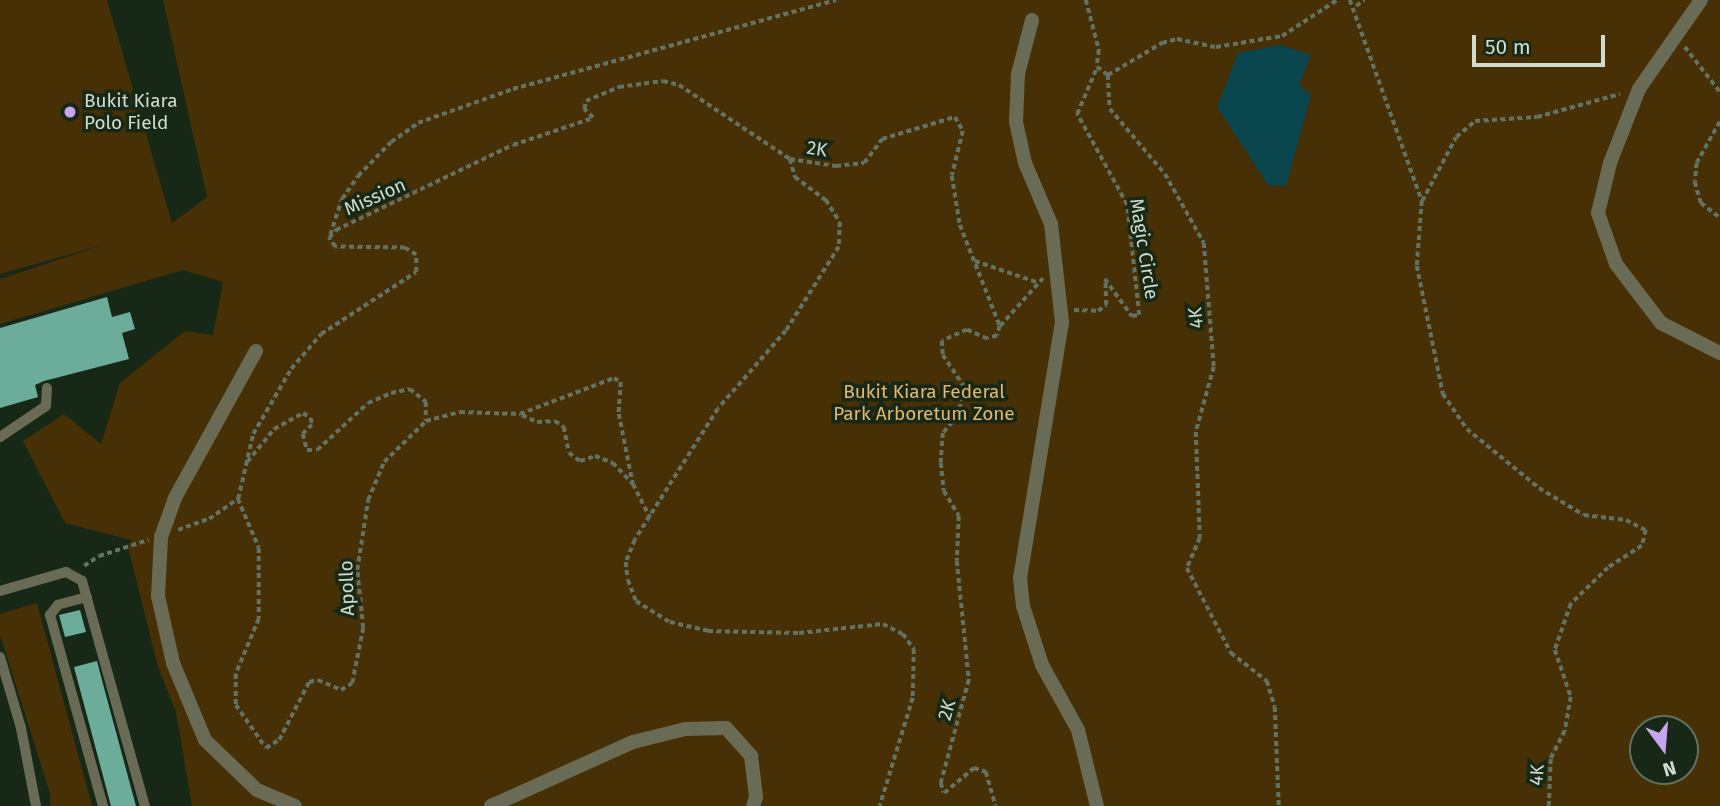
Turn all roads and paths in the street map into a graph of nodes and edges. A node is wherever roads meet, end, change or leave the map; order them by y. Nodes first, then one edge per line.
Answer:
1 (836, 0) edge
2 (1086, 0) edge
3 (1337, 0) edge
4 (1350, 0) edge
5 (1364, 0) edge
6 (1701, 0) edge
7 (1356, 6) junction
8 (1032, 20) dead end
9 (1675, 35) junction
10 (1097, 67) junction
11 (1108, 75) junction
12 (1639, 89) junction
13 (1720, 92) edge
14 (1720, 122) edge
15 (790, 159) junction
16 (1422, 201) junction
17 (1720, 218) edge
18 (329, 238) junction
19 (975, 261) junction
20 (1058, 271) junction
21 (1036, 282) junction
22 (1062, 322) junction
23 (1000, 326) junction
24 (256, 351) dead end
25 (1720, 353) edge
26 (47, 388) dead end
27 (520, 414) junction
28 (426, 421) junction
29 (0, 437) edge
30 (246, 464) junction
31 (633, 484) junction
32 (238, 499) junction
33 (650, 518) junction
34 (161, 537) junction
35 (74, 573) junction
36 (0, 591) edge
37 (87, 597) junction
38 (0, 657) edge
39 (36, 806) edge
40 (103, 806) edge
41 (145, 806) edge
42 (295, 806) edge
43 (491, 806) edge
44 (753, 806) edge
45 (880, 806) edge
46 (996, 806) edge
47 (1097, 806) edge
48 (1279, 806) edge
49 (1549, 806) edge

1 - 18 path
2 - 10 path
3 - 11 path
4 - 7 path, 4K
5 - 7 path
6 - 9 street
7 - 16 path, 4K
8 - 20 street
9 - 12 street
9 - 13 path
10 - 11 path
10 - 22 path, Magic Circle
11 - 48 path, 4K
12 - 16 path
12 - 25 street
14 - 17 path
15 - 18 path, Mission
15 - 19 path, 2K
15 - 33 path, 2K
16 - 49 path, 4K
18 - 30 path, Mission
19 - 21 path
19 - 23 path, 2K
20 - 21 path
20 - 22 street
21 - 23 path
22 - 47 street
23 - 46 path, 2K
24 - 34 street
26 - 29 lane
27 - 28 path, Apollo
27 - 31 path
27 - 31 path, Apollo
28 - 30 path
28 - 32 path, Apollo
30 - 32 path, Mission
31 - 33 path, Apollo
32 - 34 path
33 - 45 path, 2K
34 - 35 path
34 - 42 street
35 - 36 lane
35 - 37 lane
37 - 40 lane
37 - 41 lane
38 - 39 lane
43 - 44 street

